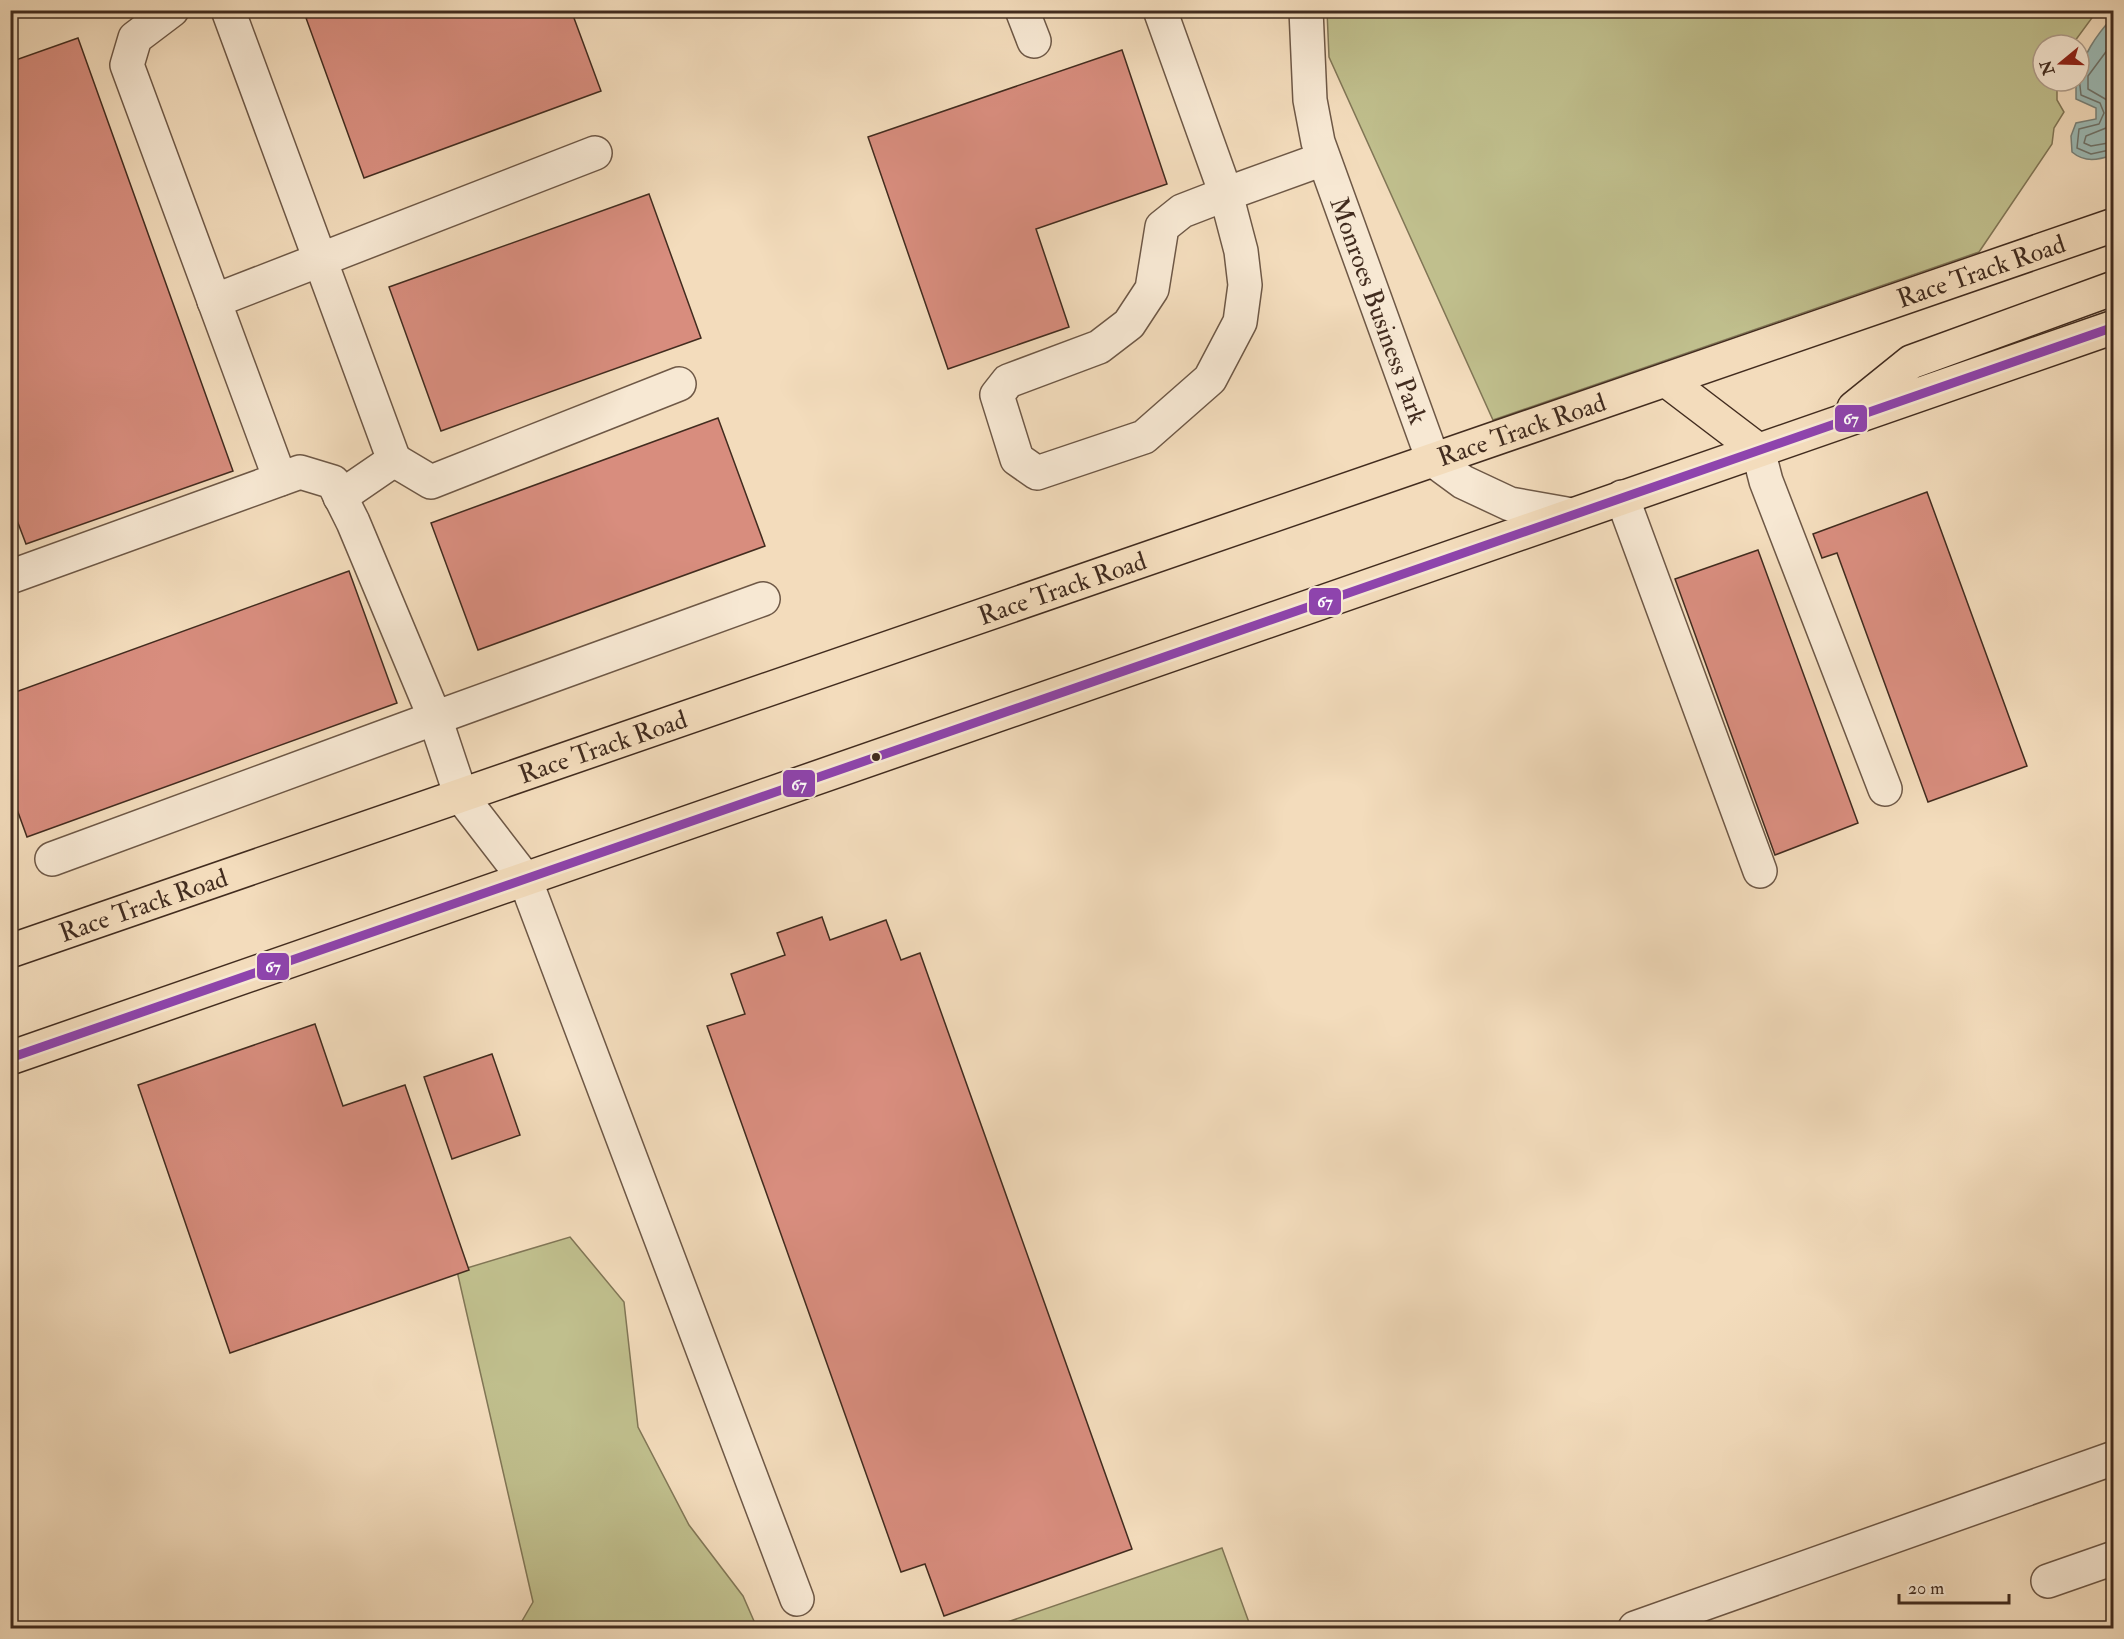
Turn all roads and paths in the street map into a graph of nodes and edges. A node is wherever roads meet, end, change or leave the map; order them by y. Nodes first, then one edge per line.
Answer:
1 (172, 10) edge
2 (228, 10) edge
3 (1022, 10) edge
4 (1161, 10) edge
5 (1306, 10) edge
6 (1034, 41) dead end
7 (595, 153) dead end
8 (1323, 159) junction
9 (1226, 194) junction
10 (2114, 225) edge
11 (320, 261) junction
12 (2114, 288) edge
13 (214, 301) junction
14 (2114, 327) edge
15 (1666, 380) junction
16 (679, 384) dead end
17 (1836, 423) junction
18 (1758, 450) junction
19 (394, 460) junction
20 (1434, 460) junction
21 (280, 479) junction
22 (340, 497) junction
23 (1622, 497) junction
24 (1572, 515) junction
25 (10, 577) edge
26 (763, 598) dead end
27 (435, 718) junction
28 (1885, 789) dead end
29 (461, 796) junction
30 (52, 859) dead end
31 (1760, 871) dead end
32 (525, 879) junction
33 (10, 951) edge
34 (10, 1058) edge
35 (2114, 1458) edge
36 (2114, 1558) edge
37 (2048, 1581) dead end
38 (797, 1599) dead end
39 (1635, 1629) edge

1 - 13 street
2 - 11 street
3 - 6 street
4 - 9 street
5 - 8 street, Monroes Business Park
7 - 11 street
8 - 9 street
8 - 20 street, Monroes Business Park
9 - 9 street
10 - 15 main road, Race Track Road
11 - 13 street
11 - 19 street
12 - 17 main road
13 - 21 street
14 - 17 main road
15 - 18 main road
15 - 20 main road, Race Track Road
16 - 19 street
17 - 18 main road
18 - 23 main road
18 - 28 street
19 - 22 street
20 - 24 street
20 - 29 main road, Race Track Road
21 - 22 street
21 - 25 street
22 - 27 street
23 - 24 main road
23 - 31 street
24 - 32 main road
26 - 27 street
27 - 29 street
27 - 30 street
29 - 32 street
29 - 33 main road, Race Track Road
32 - 34 main road
32 - 38 street
35 - 39 street
36 - 37 street

